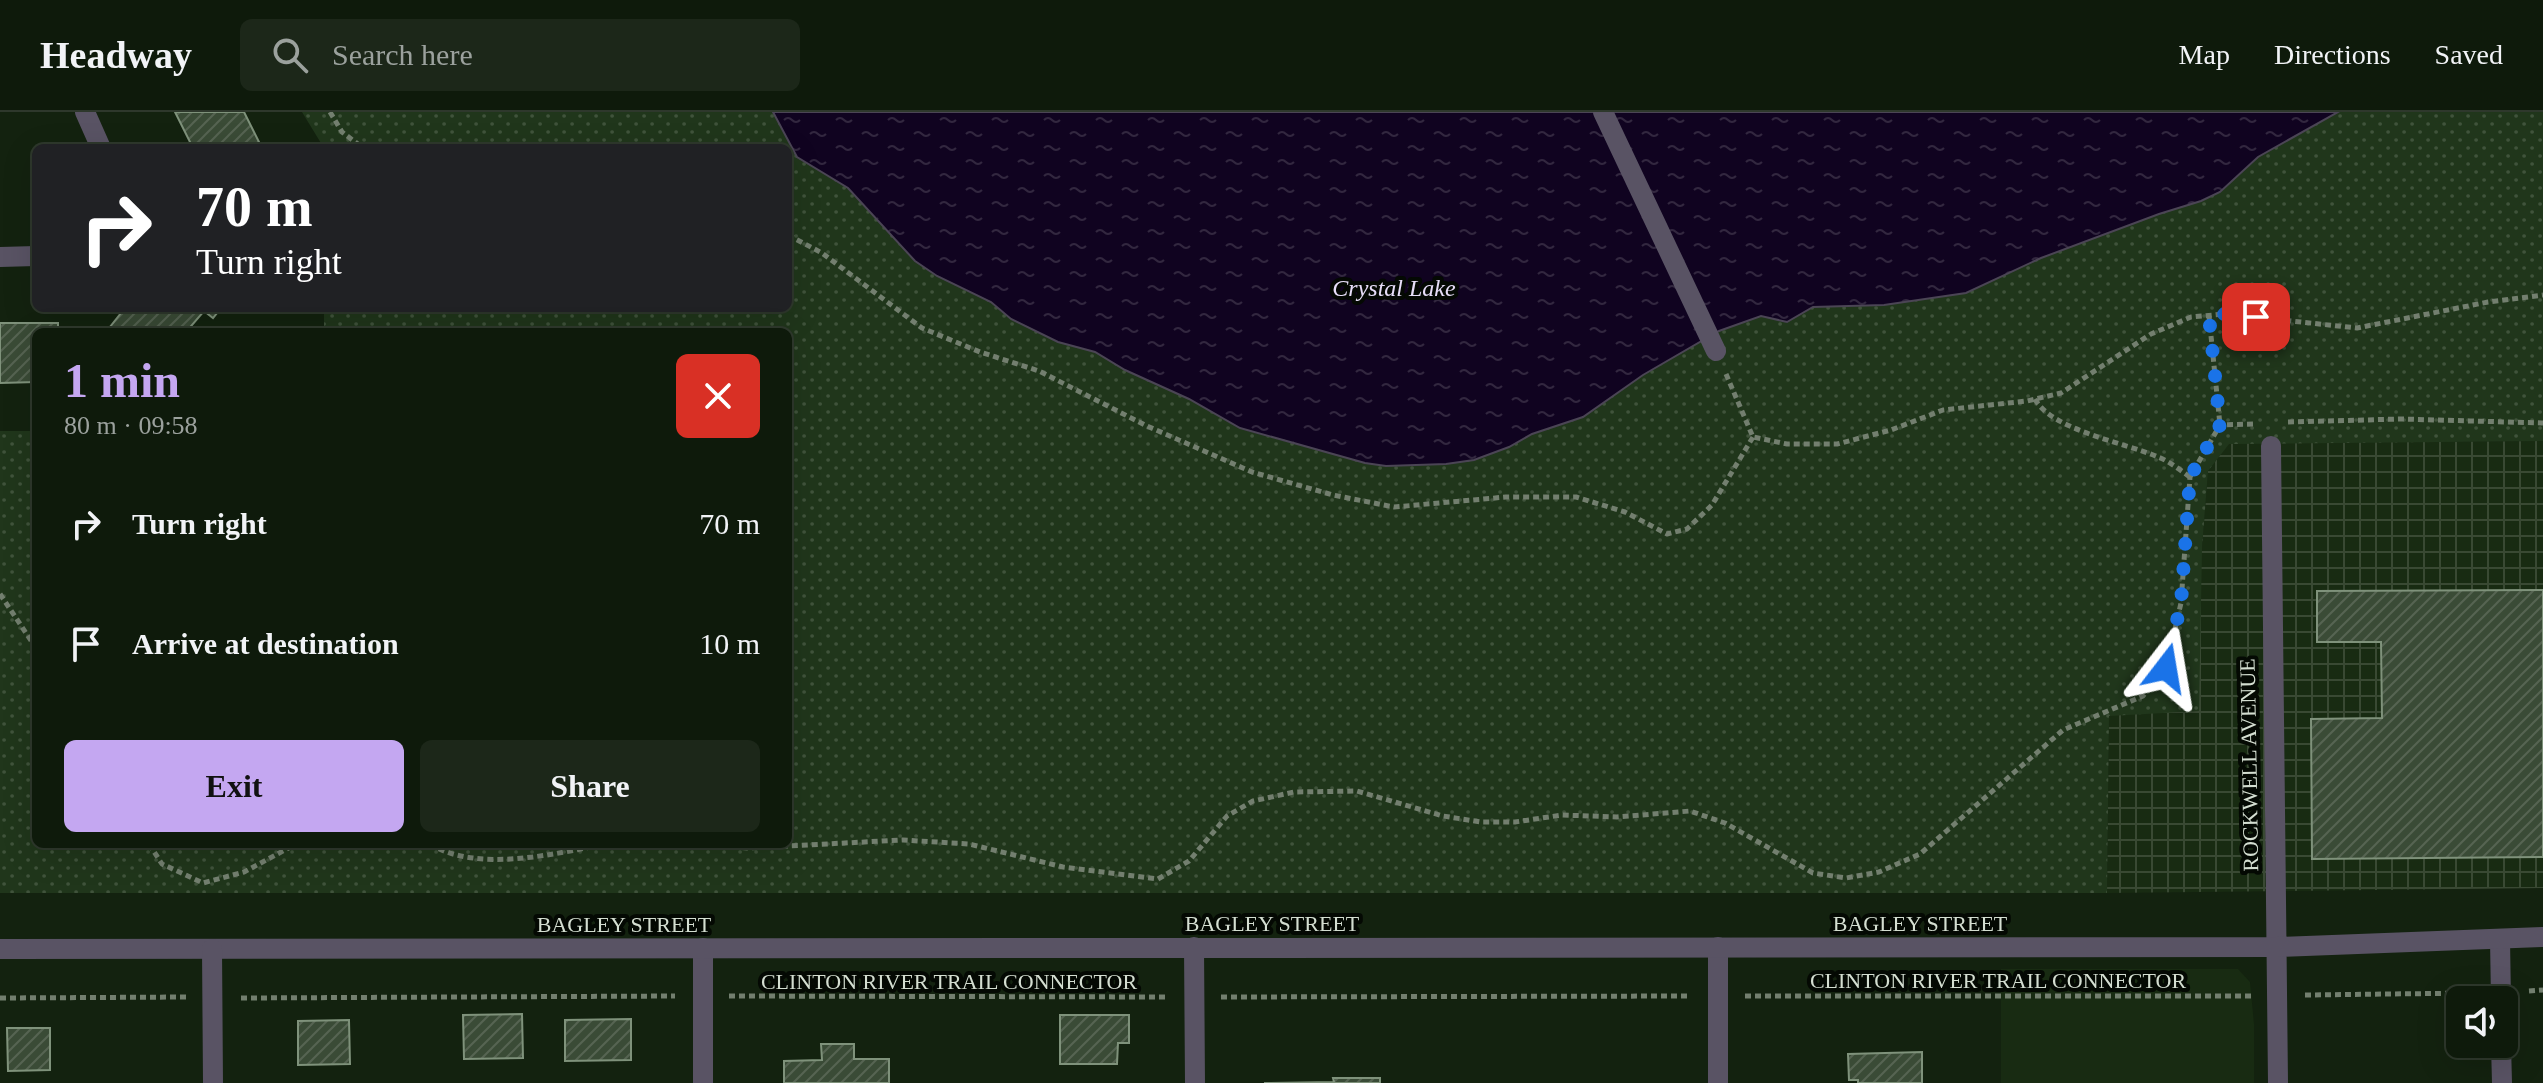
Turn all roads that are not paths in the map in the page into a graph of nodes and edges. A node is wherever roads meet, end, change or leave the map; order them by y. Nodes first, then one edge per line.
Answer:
1 (85, 112) edge
2 (1603, 112) edge
3 (99, 144) edge
4 (32, 256) edge
5 (0, 257) edge
6 (1716, 351) road end
7 (2271, 446) dead end
8 (2543, 937) edge
9 (2500, 939) junction
10 (1194, 947) junction
11 (1718, 947) junction
12 (2277, 947) junction
13 (703, 948) junction
14 (0, 949) edge
15 (212, 949) junction
16 (2501, 986) edge
17 (2501, 1058) edge
18 (213, 1083) edge
19 (703, 1083) edge
20 (1195, 1083) edge
21 (1718, 1083) edge
22 (2278, 1083) edge
23 (2502, 1083) edge

1 - 3 street
2 - 6 street
4 - 5 street
7 - 12 street, ROCKWELL AVENUE
8 - 9 street, BAGLEY STREET
9 - 12 street, BAGLEY STREET
9 - 16 street
10 - 11 street, BAGLEY STREET
10 - 13 street, BAGLEY STREET
10 - 20 street
11 - 12 street, BAGLEY STREET
11 - 21 street
12 - 22 street, ROCKWELL AVENUE
13 - 15 street, BAGLEY STREET
13 - 19 street
14 - 15 street, BAGLEY STREET
15 - 18 street
17 - 23 street

